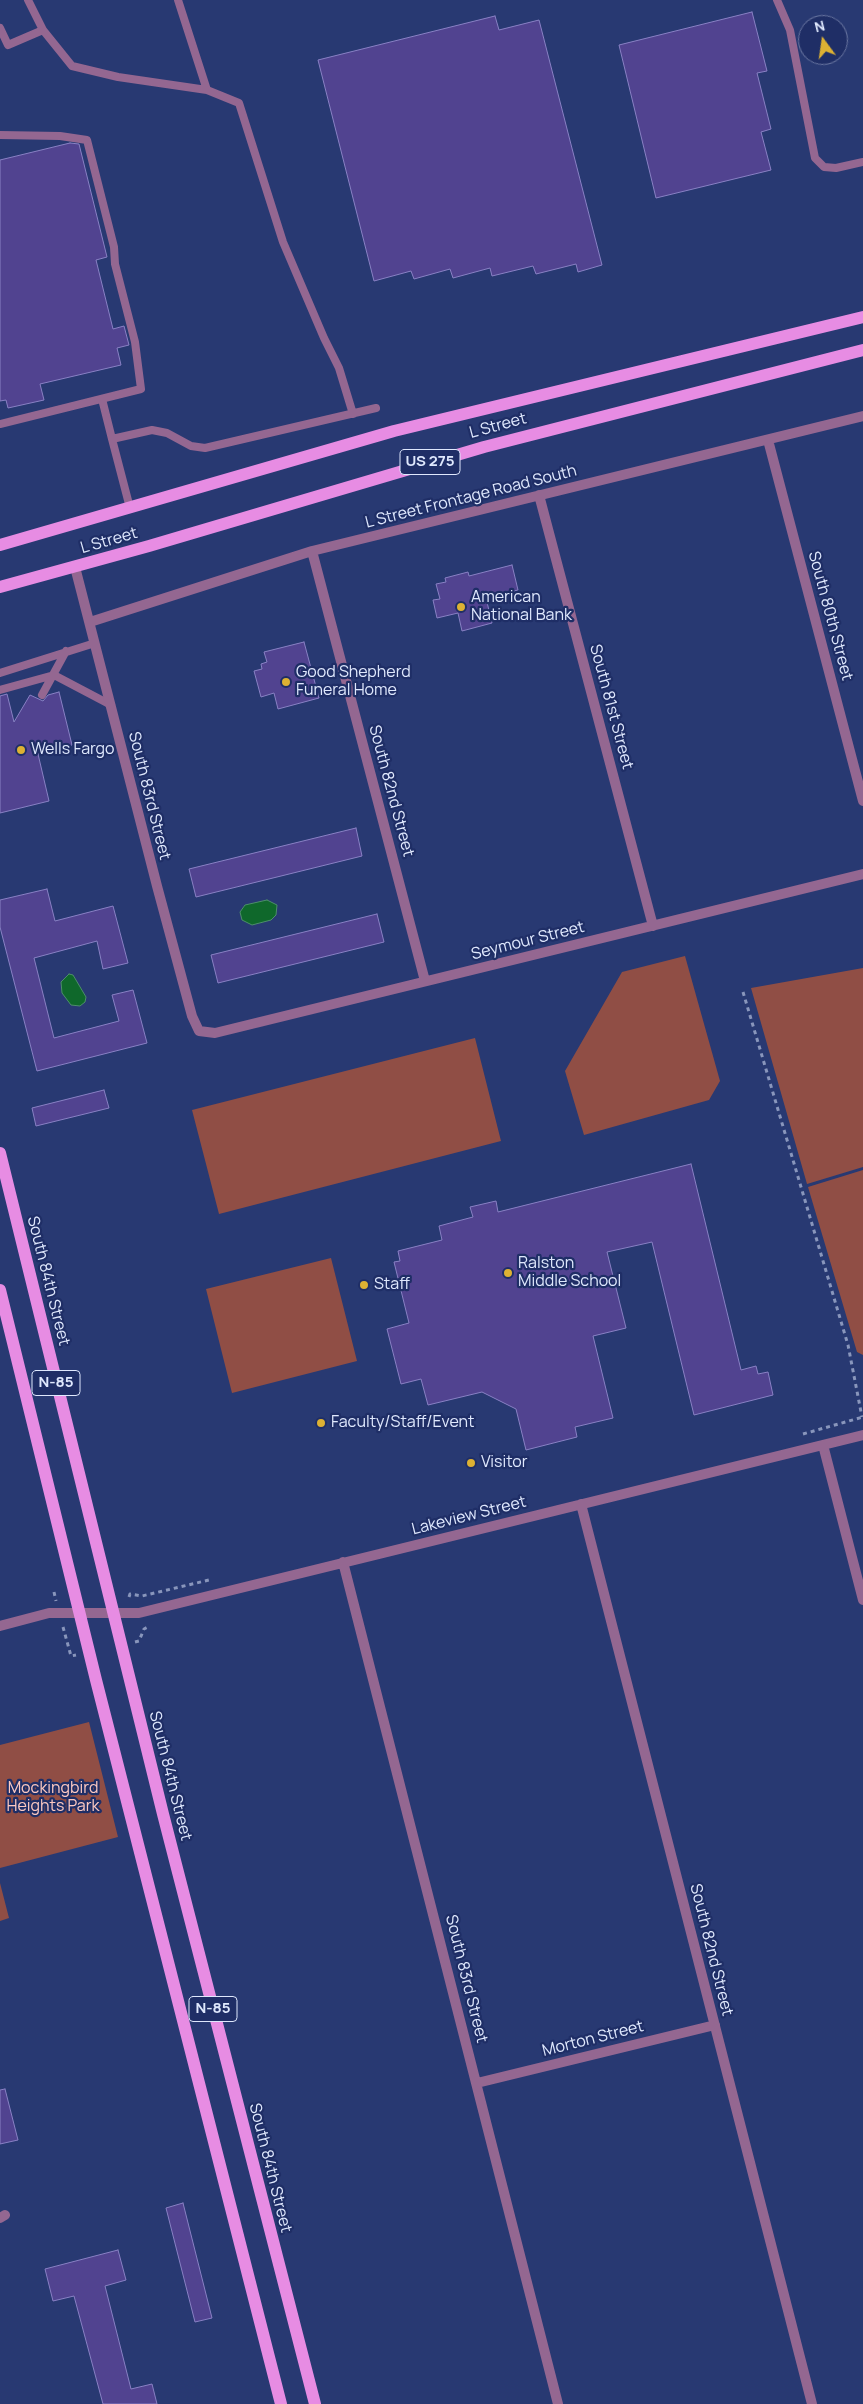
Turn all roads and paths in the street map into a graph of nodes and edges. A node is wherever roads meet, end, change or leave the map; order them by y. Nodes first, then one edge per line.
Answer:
1 (28, 0) edge
2 (178, 0) edge
3 (777, 0) edge
4 (0, 28) edge
5 (43, 30) junction
6 (207, 90) junction
7 (0, 135) edge
8 (863, 162) edge
9 (863, 316) edge
10 (863, 350) edge
11 (102, 399) junction
12 (376, 408) dead end
13 (354, 414) junction
14 (863, 416) edge
15 (0, 424) edge
16 (112, 439) junction
17 (768, 440) junction
18 (540, 495) junction
19 (130, 508) junction
20 (0, 544) edge
21 (312, 551) junction
22 (75, 567) junction
23 (0, 587) edge
24 (90, 622) junction
25 (95, 643) junction
26 (66, 651) junction
27 (0, 673) edge
28 (54, 676) junction
29 (0, 690) edge
30 (42, 695) dead end
31 (110, 705) junction
32 (863, 801) edge
33 (863, 874) edge
34 (653, 926) junction
35 (425, 981) junction
36 (743, 992) dead end
37 (199, 1031) joint
38 (0, 1154) edge
39 (0, 1290) edge
40 (863, 1417) edge
41 (863, 1435) edge
42 (823, 1445) junction
43 (581, 1504) junction
44 (343, 1562) junction
45 (863, 1600) edge
46 (112, 1612) junction
47 (80, 1613) junction
48 (151, 1625) dead end
49 (0, 1626) edge
50 (132, 1642) dead end
51 (715, 2025) junction
52 (477, 2083) junction
53 (281, 2404) edge
54 (315, 2404) edge
55 (558, 2404) edge
56 (812, 2404) edge

1 - 5 lane
2 - 6 lane
3 - 8 lane
4 - 5 lane
5 - 6 lane
6 - 13 lane
7 - 11 lane
9 - 19 main road, L Street / US 275
10 - 22 main road, L Street / US 275
11 - 15 lane
11 - 16 lane
12 - 13 lane
13 - 16 lane
14 - 17 street, L Street Frontage Road South
16 - 19 lane
17 - 18 street, L Street Frontage Road South
17 - 32 street, South 80th Street
18 - 21 street, L Street Frontage Road South
18 - 34 street, South 81st Street
19 - 20 main road, L Street / US 275
21 - 24 street, L Street Frontage Road South
21 - 35 street, South 82nd Street
22 - 23 main road, L Street / US 275
22 - 24 street, South 83rd Street
24 - 25 street, South 83rd Street
25 - 26 lane
25 - 31 street, South 83rd Street
26 - 27 lane
26 - 28 lane
28 - 29 lane
28 - 30 lane
28 - 31 lane
31 - 37 street, South 83rd Street
33 - 34 street, Seymour Street
34 - 35 street, Seymour Street
35 - 37 street, Seymour Street
36 - 40 path
38 - 46 main road, South 84th Street / N-85
39 - 47 main road, N-85
41 - 42 street, Lakeview Street
42 - 43 street, Lakeview Street
42 - 45 street
43 - 44 street, Lakeview Street
43 - 51 street, South 82nd Street
44 - 46 street, Lakeview Street
44 - 52 street, South 83rd Street
46 - 47 street, Lakeview Street
46 - 54 main road, South 84th Street / N-85
47 - 49 street, Lakeview Street
47 - 53 main road, N-85
48 - 50 path
51 - 52 street, Morton Street
51 - 56 street, South 82nd Street
52 - 55 street, South 83rd Street

